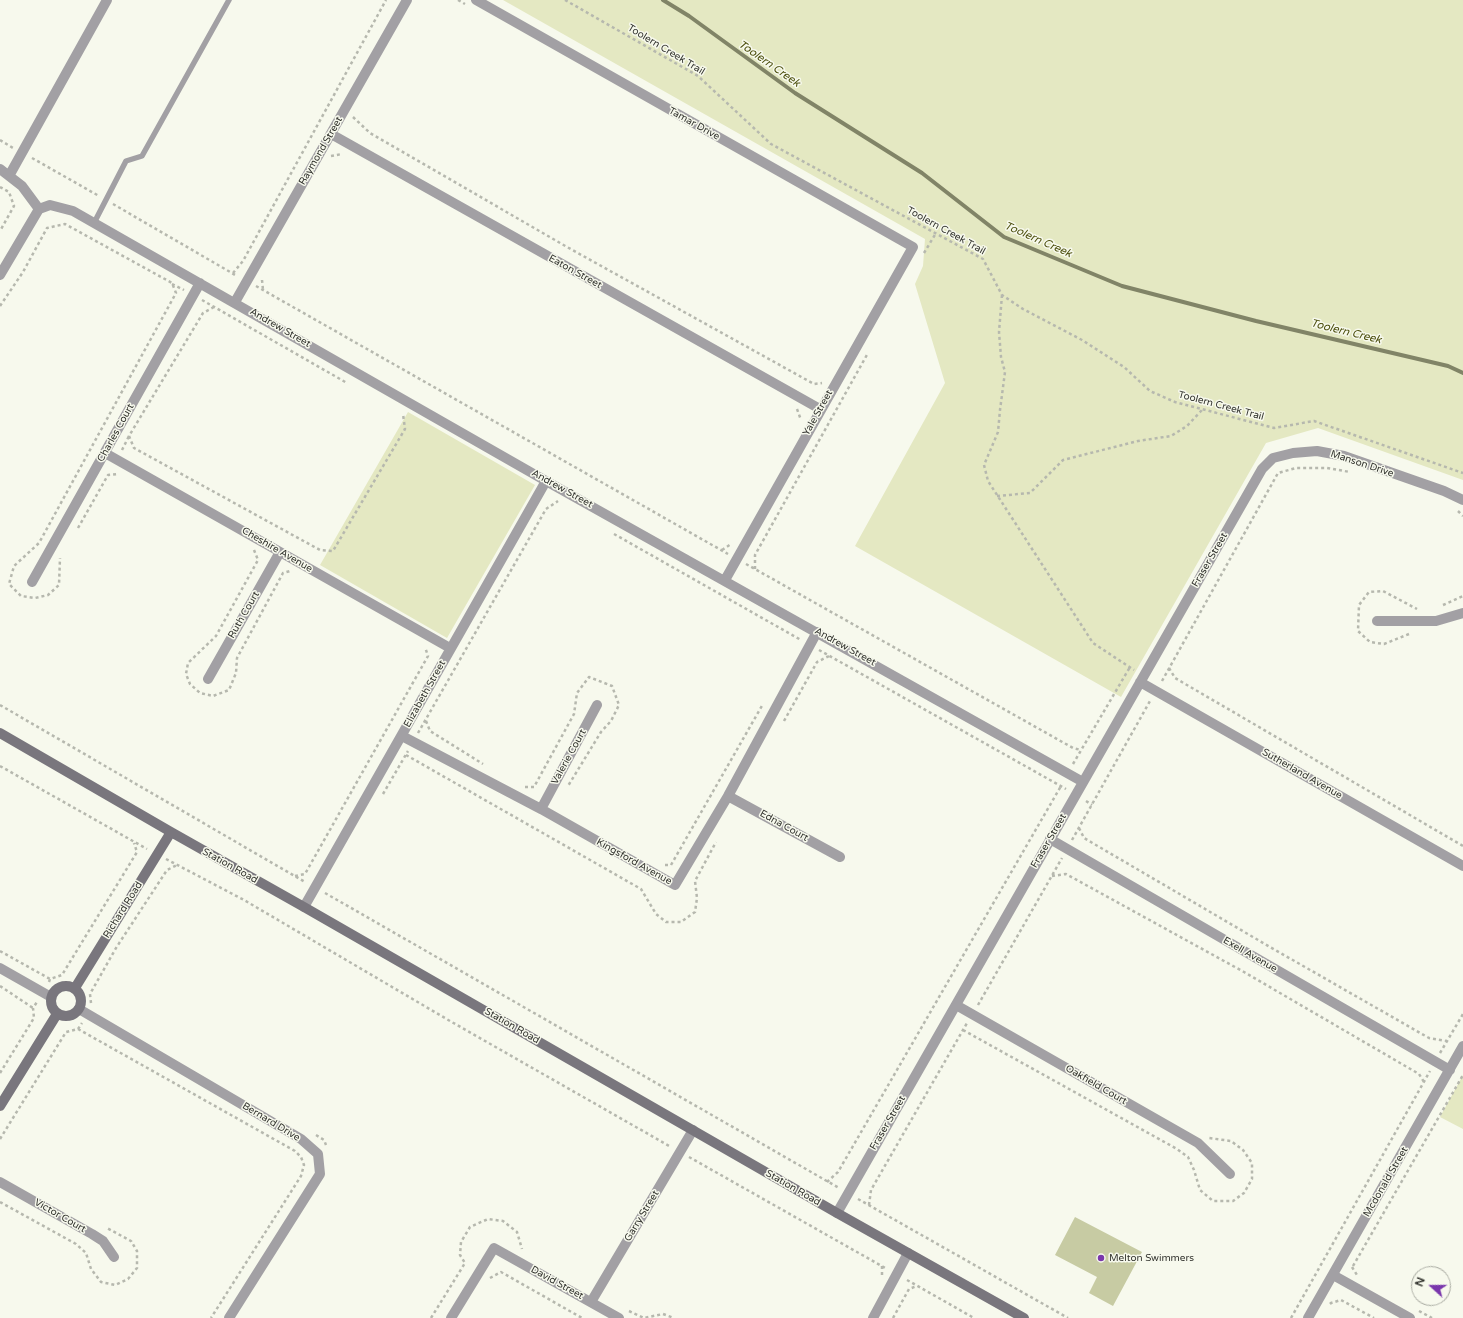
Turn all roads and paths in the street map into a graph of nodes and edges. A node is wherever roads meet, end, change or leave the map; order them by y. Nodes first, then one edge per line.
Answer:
1 (107, 0) edge
2 (229, 0) edge
3 (386, 0) edge
4 (407, 0) edge
5 (458, 0) edge
6 (565, 0) edge
7 (474, 4) edge
8 (353, 117) dead end
9 (331, 134) junction
10 (0, 140) edge
11 (22, 153) junction
12 (0, 169) edge
13 (9, 176) junction
14 (0, 187) edge
15 (106, 200) junction
16 (39, 209) junction
17 (94, 223) junction
18 (0, 231) edge
19 (936, 233) junction
20 (913, 247) joint
21 (924, 254) dead end
22 (233, 273) junction
23 (0, 275) edge
24 (246, 281) junction
25 (200, 283) junction
26 (1002, 294) junction
27 (235, 302) junction
28 (0, 306) edge
29 (214, 307) dead end
30 (870, 350) dead end
31 (826, 376) dead end
32 (822, 383) junction
33 (810, 404) junction
34 (820, 410) junction
35 (1203, 410) junction
36 (403, 414) dead end
37 (801, 420) dead end
38 (105, 452) junction
39 (1262, 469) joint
40 (121, 473) dead end
41 (1357, 473) dead end
42 (1463, 473) edge
43 (546, 480) junction
44 (997, 496) junction
45 (559, 500) dead end
46 (1463, 500) edge
47 (1456, 509) dead end
48 (1463, 516) edge
49 (74, 533) dead end
50 (612, 533) dead end
51 (734, 538) dead end
52 (253, 549) dead end
53 (721, 550) junction
54 (63, 552) dead end
55 (280, 552) junction
56 (736, 559) junction
57 (755, 569) junction
58 (295, 570) dead end
59 (725, 580) junction
60 (32, 582) dead end
61 (1463, 613) edge
62 (1377, 621) dead end
63 (817, 632) junction
64 (800, 639) junction
65 (810, 645) junction
66 (425, 646) dead end
67 (796, 646) dead end
68 (450, 648) junction
69 (829, 656) junction
70 (1130, 667) junction
71 (1169, 668) junction
72 (208, 678) dead end
73 (1142, 679) junction
74 (1156, 691) junction
75 (765, 701) dead end
76 (0, 705) edge
77 (597, 705) dead end
78 (425, 721) junction
79 (783, 722) dead end
80 (0, 733) edge
81 (402, 736) junction
82 (413, 742) junction
83 (1081, 750) junction
84 (406, 755) junction
85 (0, 766) edge
86 (489, 767) dead end
87 (1068, 773) junction
88 (1083, 782) junction
89 (1060, 786) junction
90 (521, 788) dead end
91 (566, 790) dead end
92 (1075, 795) junction
93 (382, 796) dead end
94 (728, 796) junction
95 (1092, 805) junction
96 (541, 809) junction
97 (1079, 828) junction
98 (171, 832) junction
99 (720, 835) dead end
100 (1050, 839) junction
101 (134, 842) junction
102 (1463, 846) edge
103 (1067, 849) junction
104 (158, 855) junction
105 (840, 857) dead end
106 (660, 866) dead end
107 (1463, 866) edge
108 (295, 876) junction
109 (1051, 876) junction
110 (315, 888) junction
111 (329, 890) dead end
112 (329, 896) junction
113 (304, 907) junction
114 (0, 951) edge
115 (0, 968) edge
116 (50, 979) junction
117 (0, 986) edge
118 (75, 988) junction
119 (47, 995) junction
120 (956, 1005) junction
121 (33, 1008) junction
122 (79, 1009) junction
123 (57, 1014) junction
124 (972, 1014) junction
125 (1463, 1014) edge
126 (78, 1030) dead end
127 (1447, 1041) junction
128 (1463, 1046) edge
129 (1436, 1062) junction
130 (1450, 1070) junction
131 (0, 1072) edge
132 (1463, 1075) edge
133 (1424, 1082) junction
134 (0, 1106) edge
135 (693, 1130) junction
136 (311, 1132) dead end
137 (327, 1146) dead end
138 (680, 1152) junction
139 (1230, 1174) dead end
140 (0, 1182) edge
141 (828, 1182) junction
142 (848, 1193) junction
143 (870, 1205) junction
144 (837, 1213) junction
145 (908, 1253) junction
146 (114, 1257) dead end
147 (1352, 1267) dead end
148 (896, 1274) junction
149 (1333, 1275) junction
150 (491, 1277) dead end
151 (918, 1286) junction
152 (591, 1302) junction
153 (1328, 1308) dead end
154 (211, 1318) edge
155 (229, 1318) edge
156 (451, 1318) edge
157 (582, 1318) edge
158 (619, 1318) edge
159 (873, 1318) edge
160 (893, 1318) edge
161 (974, 1318) edge
162 (1024, 1318) edge
163 (1068, 1318) edge
164 (1291, 1318) edge
165 (1308, 1318) edge
166 (1374, 1318) edge
167 (1410, 1318) edge

1 - 11 street
2 - 15 lane
3 - 22 path
4 - 9 street, Raymond Street
5 - 7 path
6 - 19 path, Toolern Creek Trail
7 - 20 street, Tamar Drive
8 - 32 path
9 - 24 street, Raymond Street
9 - 33 street, Eaton Street
10 - 11 path
11 - 13 street
11 - 15 path
12 - 13 street
13 - 16 street
14 - 18 path
15 - 17 lane
15 - 22 path
16 - 17 street, Andrew Street
16 - 23 street
17 - 25 street, Andrew Street
19 - 21 path
19 - 26 path, Toolern Creek Trail
20 - 34 street, Yale Street
22 - 24 path
24 - 27 street, Raymond Street
24 - 53 path
25 - 27 street, Andrew Street
25 - 38 street, Charles Court
26 - 35 path, Toolern Creek Trail
26 - 44 path
27 - 43 street, Andrew Street
28 - 54 path
29 - 36 path
30 - 57 path
31 - 32 path
32 - 33 path
33 - 34 street, Eaton Street
33 - 37 path
34 - 56 street, Yale Street
35 - 42 path, Toolern Creek Trail
35 - 44 path
38 - 55 street, Cheshire Avenue
38 - 60 street, Charles Court
39 - 46 street, Manson Drive
39 - 73 street, Fraser Street
40 - 49 path
41 - 71 path
43 - 59 street, Andrew Street
43 - 68 street, Elizabeth Street
44 - 70 path
45 - 78 path
47 - 48 path
50 - 64 path
51 - 53 path
52 - 58 path
53 - 56 path
55 - 68 street, Cheshire Avenue
55 - 72 street, Ruth Court
56 - 57 path
56 - 59 street, Yale Street
57 - 83 path
59 - 63 street, Andrew Street
61 - 62 street
63 - 65 street, Kingsford Avenue
63 - 87 street, Andrew Street
64 - 65 path
64 - 67 path
65 - 69 path
65 - 94 street, Kingsford Avenue
66 - 108 path
68 - 81 street, Elizabeth Street
69 - 79 path
69 - 89 path
70 - 73 path
70 - 83 path
71 - 74 path
71 - 102 path
73 - 74 street, Sutherland Avenue
73 - 88 street, Fraser Street
74 - 95 path
74 - 107 street, Sutherland Avenue
75 - 106 path
76 - 108 path
77 - 96 street, Valerie Court
78 - 82 path
78 - 86 path
80 - 98 street, Station Road
81 - 82 street, Kingsford Avenue
81 - 110 street, Elizabeth Street
82 - 84 path
82 - 96 street, Kingsford Avenue
83 - 87 path
84 - 93 path
84 - 99 path
85 - 101 path
87 - 88 street, Andrew Street
87 - 89 path
88 - 92 street, Fraser Street
89 - 92 path
89 - 141 path
90 - 91 path
92 - 95 path
92 - 100 street, Fraser Street
94 - 96 street, Kingsford Avenue
94 - 105 street, Edna Court
95 - 97 path
97 - 103 path
97 - 127 path
98 - 104 street, Richard Road
98 - 113 street, Station Road
100 - 103 street, Exell Avenue
100 - 120 street, Fraser Street
101 - 104 path
101 - 116 path
103 - 109 path
103 - 129 street, Exell Avenue
104 - 118 street, Richard Road
104 - 138 path
108 - 110 path
109 - 124 path
109 - 133 path
110 - 112 path
110 - 113 street, Elizabeth Street
111 - 112 path
112 - 141 path
113 - 135 street, Station Road
114 - 116 path
115 - 119 street
116 - 119 path
117 - 121 path
118 - 119 street
118 - 122 street
119 - 121 path
119 - 123 street
120 - 124 street, Oakfield Court
120 - 142 street, Fraser Street
121 - 131 path
122 - 123 street
122 - 155 street, Bernard Drive
123 - 134 street
124 - 139 street, Oakfield Court
124 - 143 path
125 - 127 path
126 - 154 path
127 - 129 path
128 - 130 street, Mcdonald Street
129 - 130 street, Exell Avenue
129 - 133 path
130 - 149 street, Mcdonald Street
132 - 147 path
133 - 164 path
135 - 138 street, Garry Street
135 - 144 street, Station Road
136 - 137 path
138 - 148 path
138 - 152 street, Garry Street
140 - 146 street, Victor Court
141 - 142 path
142 - 143 path
142 - 144 street, Fraser Street
143 - 163 path
144 - 145 street, Station Road
145 - 148 street
145 - 162 street, Station Road
148 - 151 path
148 - 159 street
149 - 165 street, Mcdonald Street
149 - 167 street
150 - 157 path
151 - 160 path
151 - 161 path
152 - 156 street, David Street
152 - 158 street, David Street
153 - 166 path

